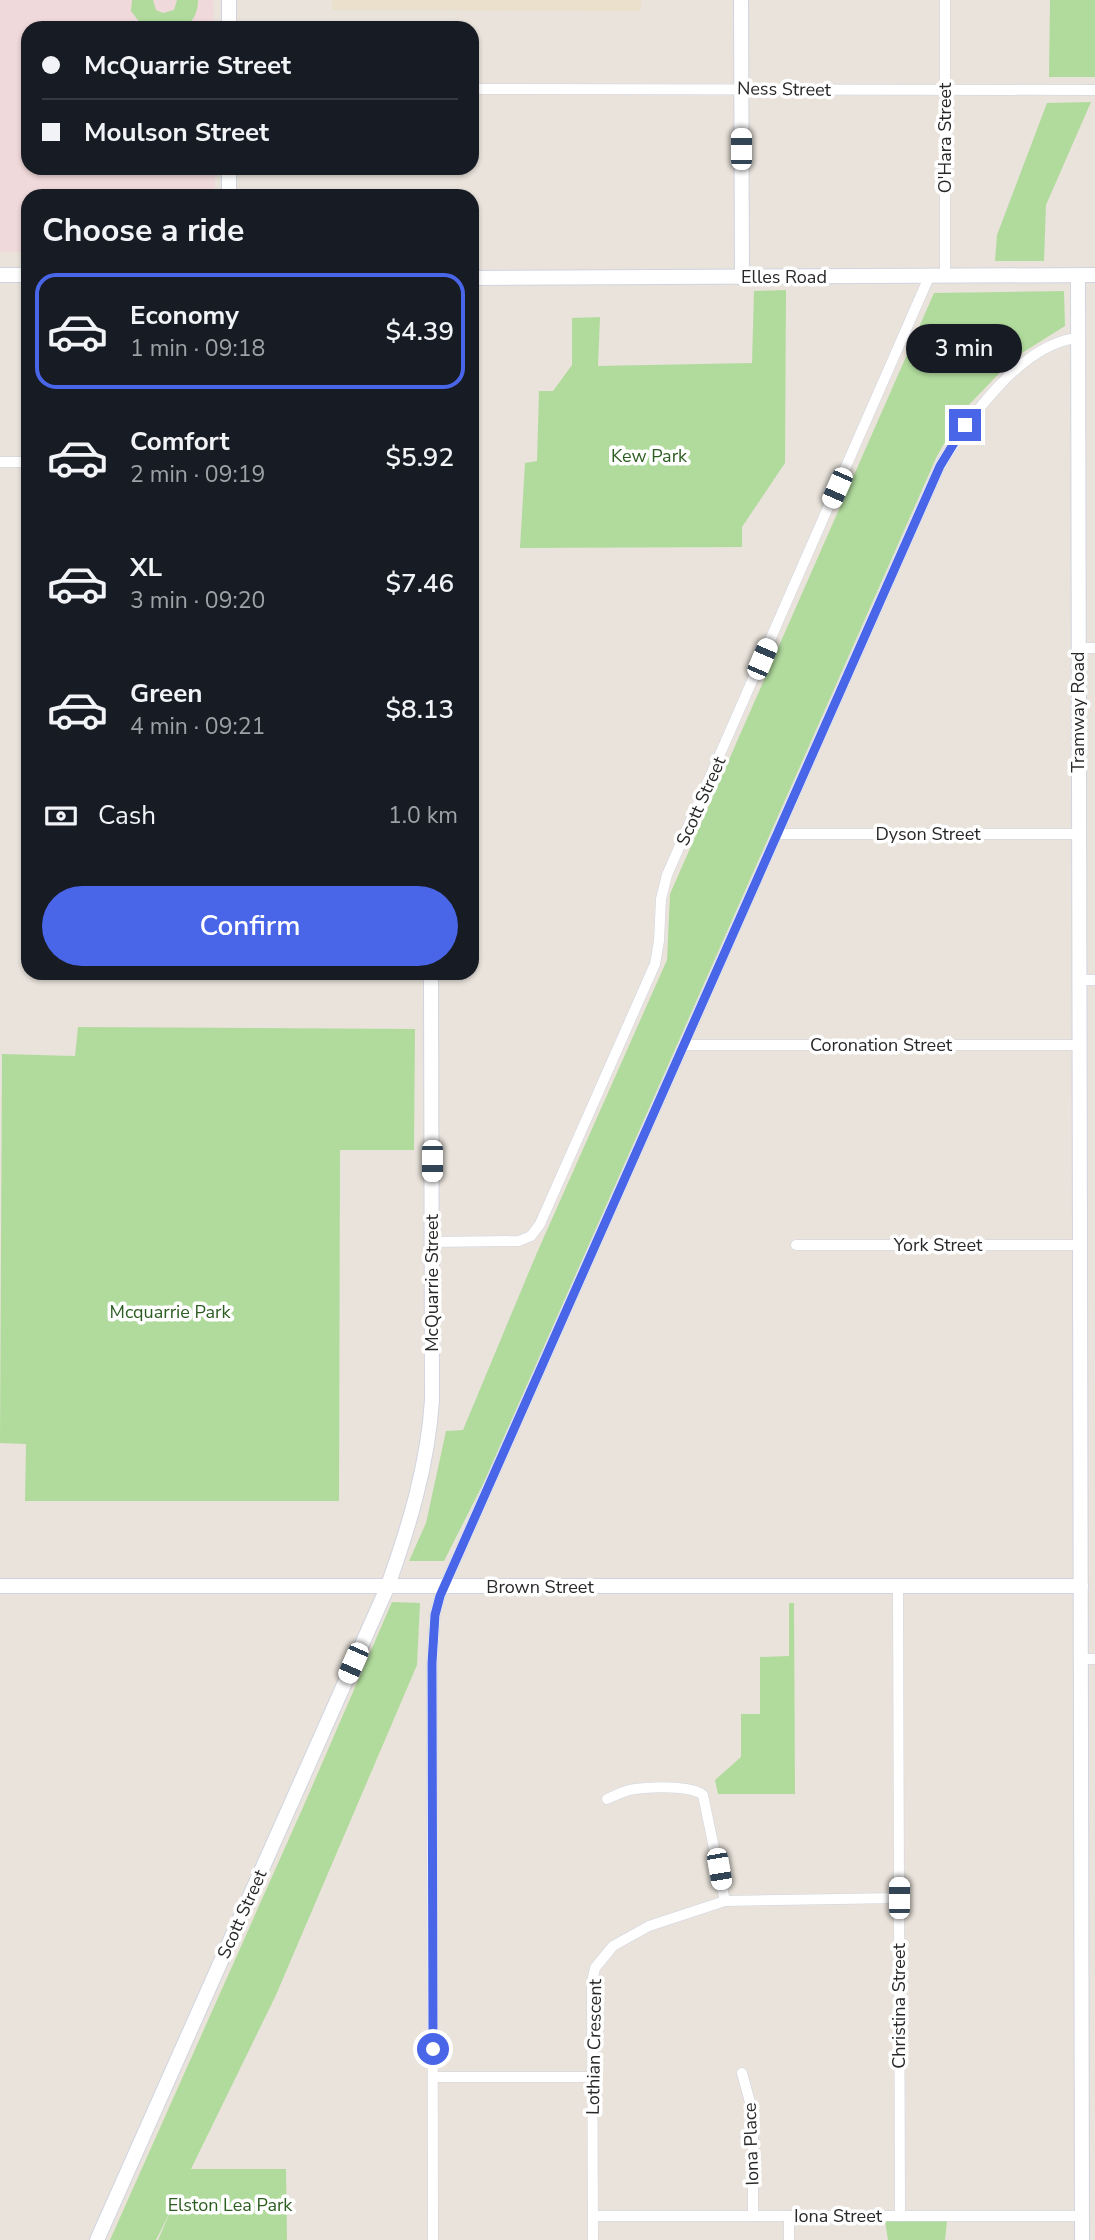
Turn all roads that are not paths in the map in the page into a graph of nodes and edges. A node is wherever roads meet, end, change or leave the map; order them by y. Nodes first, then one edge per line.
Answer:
1 (229, 0) edge
2 (741, 0) edge
3 (945, 0) edge
4 (229, 21) edge
5 (479, 89) edge
6 (741, 89) junction
7 (1095, 90) edge
8 (944, 91) junction
9 (0, 275) edge
10 (21, 275) edge
11 (1095, 275) edge
12 (1078, 276) junction
13 (929, 277) junction
14 (945, 277) junction
15 (479, 278) edge
16 (742, 278) junction
17 (1078, 338) junction
18 (0, 462) edge
19 (21, 462) edge
20 (1078, 648) junction
21 (1095, 648) edge
22 (777, 834) junction
23 (1079, 834) junction
24 (431, 980) edge
25 (1079, 980) junction
26 (1095, 980) edge
27 (684, 1045) junction
28 (1079, 1045) junction
29 (432, 1242) junction
30 (796, 1245) dead end
31 (1080, 1245) junction
32 (1088, 1315) edge
33 (0, 1586) edge
34 (898, 1586) junction
35 (1081, 1586) junction
36 (444, 1587) junction
37 (387, 1588) junction
38 (1088, 1658) edge
39 (607, 1798) dead end
40 (899, 1898) junction
41 (725, 1901) junction
42 (1088, 1990) edge
43 (742, 2073) dead end
44 (433, 2077) junction
45 (592, 2077) junction
46 (594, 2216) junction
47 (753, 2216) junction
48 (789, 2216) junction
49 (900, 2216) junction
50 (1082, 2216) junction
51 (97, 2240) edge
52 (433, 2240) edge
53 (593, 2240) edge
54 (789, 2240) edge
55 (1082, 2240) edge

1 - 4 street
2 - 6 street
3 - 8 street, O'Hara Street
5 - 6 street, Ness Street
6 - 8 street, Ness Street
6 - 16 street
7 - 8 street, Ness Street
8 - 14 street, O'Hara Street
9 - 10 street
11 - 12 street, Elles Road
12 - 14 street, Elles Road
12 - 17 street, Tramway Road
13 - 14 street, Elles Road
13 - 16 street, Elles Road
13 - 29 street, Scott Street
15 - 16 street, Elles Road
17 - 20 street, Tramway Road
17 - 22 street
18 - 19 street
20 - 21 street
20 - 23 street, Tramway Road
22 - 23 street, Dyson Street
22 - 27 street
23 - 25 street, Tramway Road
24 - 29 street, McQuarrie Street
25 - 26 street
25 - 28 street, Tramway Road
27 - 28 street, Coronation Street
27 - 36 street
28 - 31 street, Tramway Road
29 - 37 street, McQuarrie Street
30 - 31 street, York Street
31 - 32 street, Tramway Road
32 - 35 street, Tramway Road
33 - 37 street, Brown Street
34 - 35 street, Brown Street
34 - 36 street, Brown Street
34 - 40 street, Christina Street
35 - 38 street, Tramway Road
36 - 37 street, Brown Street
36 - 44 street
37 - 51 street, Scott Street
38 - 42 street, Tramway Road
39 - 41 street
40 - 41 street, Lothian Crescent
40 - 49 street, Christina Street
41 - 45 street, Lothian Crescent
42 - 50 street, Tramway Road
43 - 47 street, Iona Place
44 - 45 street
44 - 52 street
45 - 46 street, Lothian Crescent
46 - 47 street, Iona Street
46 - 53 street, Lothian Crescent
47 - 48 street, Iona Street
48 - 49 street, Iona Street
48 - 54 street
49 - 50 street, Iona Street
50 - 55 street, Tramway Road

